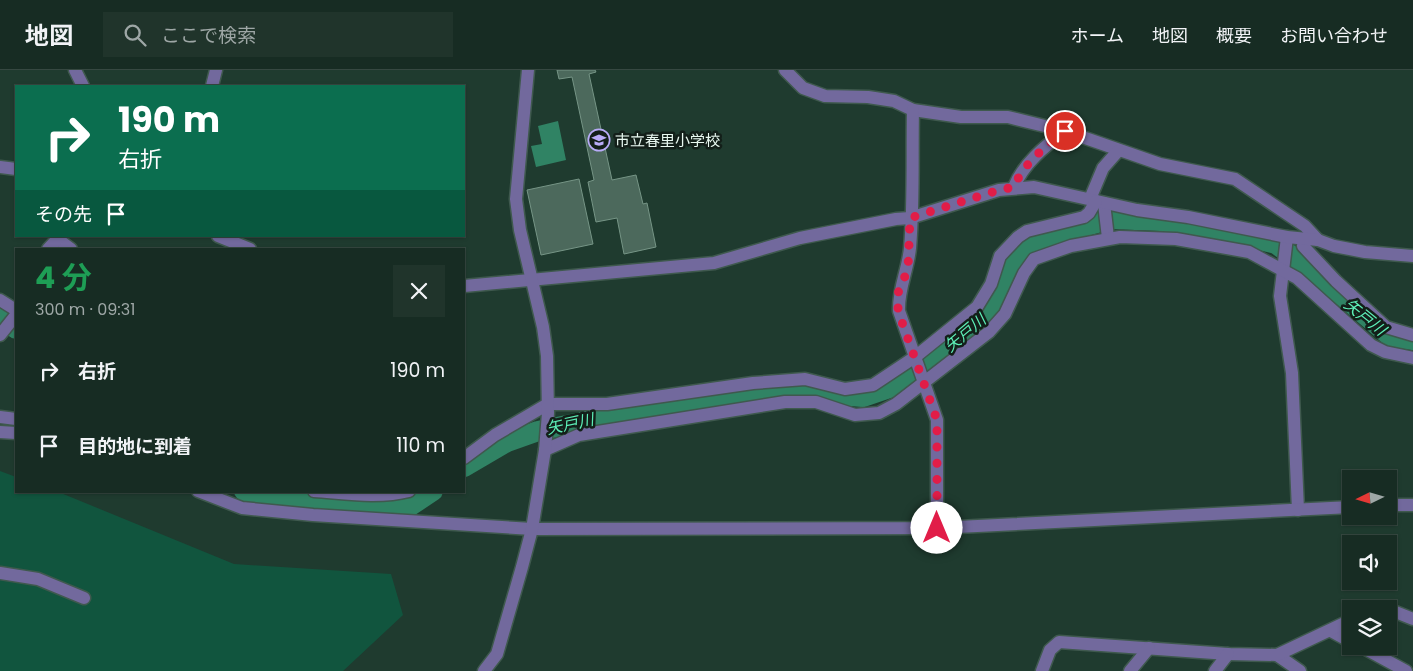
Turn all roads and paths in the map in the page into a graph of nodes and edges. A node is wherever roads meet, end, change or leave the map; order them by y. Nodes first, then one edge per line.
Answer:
1 (75, 70) edge
2 (216, 70) edge
3 (528, 70) edge
4 (785, 70) edge
5 (82, 85) edge
6 (212, 85) edge
7 (913, 110) junction
8 (1065, 131) junction
9 (1118, 151) junction
10 (0, 166) edge
11 (15, 170) edge
12 (1014, 187) junction
13 (1097, 201) junction
14 (910, 218) junction
15 (220, 237) edge
16 (1287, 237) junction
17 (59, 238) edge
18 (1108, 238) junction
19 (1304, 239) junction
20 (1318, 240) junction
21 (49, 248) edge
22 (70, 248) edge
23 (248, 248) edge
24 (1413, 256) edge
25 (1282, 271) junction
26 (532, 281) junction
27 (465, 286) edge
28 (0, 300) edge
29 (15, 309) edge
30 (15, 317) edge
31 (0, 335) edge
32 (1413, 335) edge
33 (915, 356) junction
34 (1413, 358) edge
35 (924, 385) junction
36 (548, 409) junction
37 (0, 417) edge
38 (15, 419) edge
39 (0, 432) edge
40 (15, 433) edge
41 (545, 450) junction
42 (465, 457) edge
43 (203, 493) edge
44 (338, 493) edge
45 (396, 493) edge
46 (1413, 504) edge
47 (1398, 505) edge
48 (1342, 508) edge
49 (1298, 510) junction
50 (937, 528) junction
51 (532, 529) junction
52 (0, 573) edge
53 (84, 598) dead end
54 (1397, 613) edge
55 (1413, 619) edge
56 (1342, 625) edge
57 (1331, 631) junction
58 (1342, 637) edge
59 (1149, 648) junction
60 (1228, 654) junction
61 (1277, 655) junction
62 (1377, 655) edge
63 (484, 671) edge
64 (1042, 671) edge
65 (1130, 671) edge
66 (1215, 671) edge
67 (1300, 671) edge
68 (1406, 671) edge

1 - 5 street
2 - 6 street
3 - 26 street
4 - 7 street
7 - 8 street
7 - 14 street
8 - 9 street
8 - 12 street
9 - 13 street
9 - 20 street
10 - 11 street
12 - 13 street
12 - 14 street
13 - 16 street
13 - 18 street
13 - 33 street
14 - 26 street
14 - 33 street
15 - 23 street
16 - 19 street
16 - 25 street
17 - 21 street
17 - 22 street
18 - 25 street
18 - 35 street
19 - 20 street
19 - 32 street
20 - 24 street
25 - 34 street
25 - 49 street
26 - 27 street
26 - 36 street
28 - 29 street
30 - 31 street
33 - 35 street
33 - 36 street
35 - 41 street
35 - 50 street
36 - 41 street
36 - 42 street
37 - 38 street
39 - 40 street
41 - 51 street
43 - 51 street
44 - 45 street
46 - 47 street
48 - 49 street
49 - 50 street
50 - 51 street
51 - 63 street
52 - 53 street
54 - 55 street
56 - 57 street
57 - 58 street
57 - 61 street
59 - 60 street
59 - 64 street
59 - 65 street
60 - 61 street
60 - 66 street
61 - 67 street
62 - 68 street

